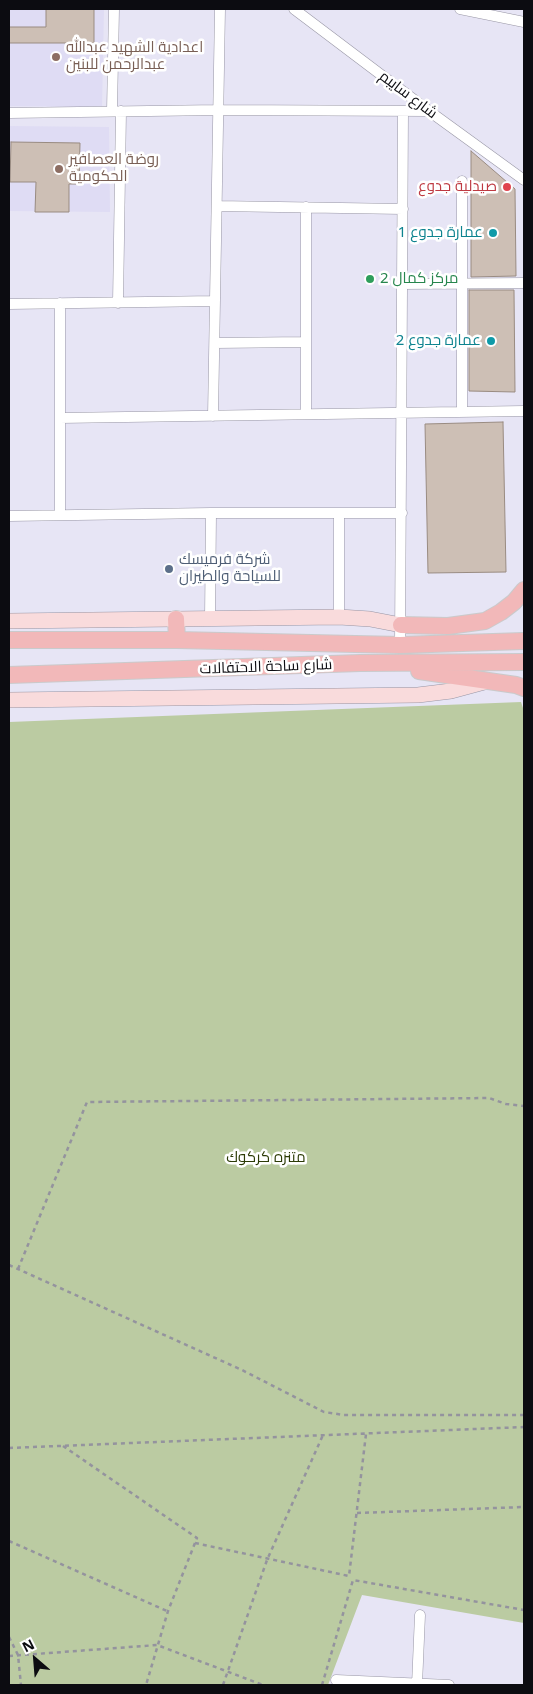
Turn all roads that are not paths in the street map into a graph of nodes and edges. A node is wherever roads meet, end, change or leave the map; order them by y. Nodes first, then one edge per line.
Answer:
1 (114, 9) edge
2 (220, 9) edge
3 (460, 9) edge
4 (300, 11) edge
5 (524, 22) edge
6 (218, 110) junction
7 (117, 111) junction
8 (403, 111) junction
9 (429, 112) junction
10 (9, 113) edge
11 (524, 180) edge
12 (462, 181) dead end
13 (217, 206) junction
14 (306, 207) junction
15 (403, 209) junction
16 (524, 283) edge
17 (402, 284) junction
18 (463, 284) junction
19 (215, 301) junction
20 (60, 303) junction
21 (9, 304) edge
22 (118, 304) junction
23 (305, 342) junction
24 (214, 343) junction
25 (524, 411) edge
26 (462, 412) junction
27 (402, 413) junction
28 (306, 414) junction
29 (213, 416) junction
30 (60, 418) junction
31 (212, 513) junction
32 (339, 513) junction
33 (402, 513) junction
34 (60, 515) junction
35 (9, 516) edge
36 (524, 590) edge
37 (340, 617) junction
38 (176, 619) junction
39 (210, 619) junction
40 (9, 621) edge
41 (401, 625) junction
42 (9, 640) edge
43 (177, 640) junction
44 (524, 641) edge
45 (400, 644) junction
46 (524, 662) edge
47 (360, 663) junction
48 (9, 675) edge
49 (488, 681) junction
50 (524, 688) edge
51 (9, 700) edge
52 (420, 1615) dead end
53 (336, 1680) dead end
54 (417, 1685) edge
55 (449, 1685) edge

1 - 7 street
2 - 6 street
3 - 5 street
4 - 9 street, شارع سايبم
6 - 7 street
6 - 8 street
6 - 13 street
7 - 10 street
7 - 22 street
8 - 9 street
8 - 15 street
9 - 11 street, شارع سايبم
12 - 18 street
13 - 14 street
13 - 19 street
14 - 15 street
14 - 23 street
15 - 17 street
16 - 18 street
17 - 18 street
17 - 27 street
18 - 26 street
19 - 22 street
19 - 24 street
20 - 21 street
20 - 22 street
20 - 30 street
23 - 24 street
23 - 28 street
24 - 29 street
25 - 26 street
26 - 27 street
27 - 28 street
27 - 33 street
28 - 29 street
29 - 30 street
30 - 34 street
31 - 32 street
31 - 34 street
31 - 39 street
32 - 33 street
32 - 37 street
33 - 41 street
34 - 35 street
36 - 41 main road
37 - 39 main road
37 - 41 main road
38 - 39 main road
38 - 40 main road
38 - 43 main road
41 - 45 street
42 - 43 main road, شارع ساحة الاحتفالات
43 - 45 main road, شارع ساحة الاحتفالات
44 - 45 main road, شارع ساحة الاحتفالات
46 - 47 main road, شارع ساحة الاحتفالات
47 - 48 main road, شارع ساحة الاحتفالات
47 - 49 main road
49 - 50 main road
49 - 51 main road
52 - 54 street
53 - 54 street
54 - 55 street

